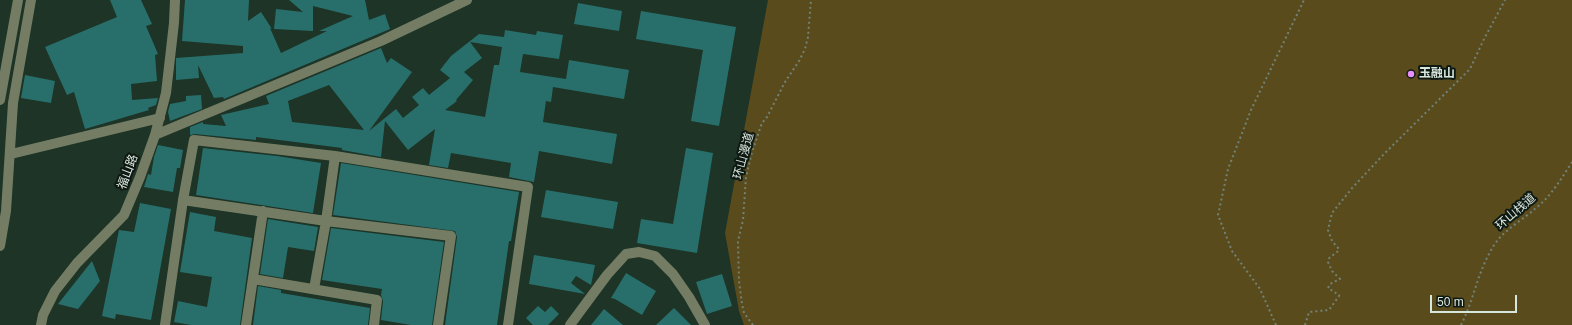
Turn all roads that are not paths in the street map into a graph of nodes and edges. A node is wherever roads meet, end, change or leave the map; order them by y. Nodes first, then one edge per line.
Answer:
1 (18, 0) edge
2 (31, 0) edge
3 (175, 0) edge
4 (467, 0) edge
5 (0, 100) edge
6 (160, 118) junction
7 (155, 135) junction
8 (11, 154) junction
9 (335, 156) junction
10 (183, 200) junction
11 (263, 211) junction
12 (326, 221) junction
13 (0, 246) edge
14 (253, 279) junction
15 (314, 289) junction
16 (41, 325) edge
17 (165, 325) edge
18 (246, 325) edge
19 (374, 325) edge
20 (438, 325) edge
21 (508, 325) edge
22 (570, 325) edge
23 (705, 325) edge

1 - 5 street
2 - 8 street
3 - 6 street, 福山路
4 - 7 street
6 - 7 street, 福山路
6 - 8 street
7 - 16 street, 福山路
8 - 13 street
9 - 10 street
9 - 12 street
9 - 21 street
10 - 11 street
10 - 17 street
11 - 12 street
11 - 14 street
12 - 15 street
12 - 20 street
14 - 15 street
14 - 18 street
15 - 19 street
22 - 23 street

